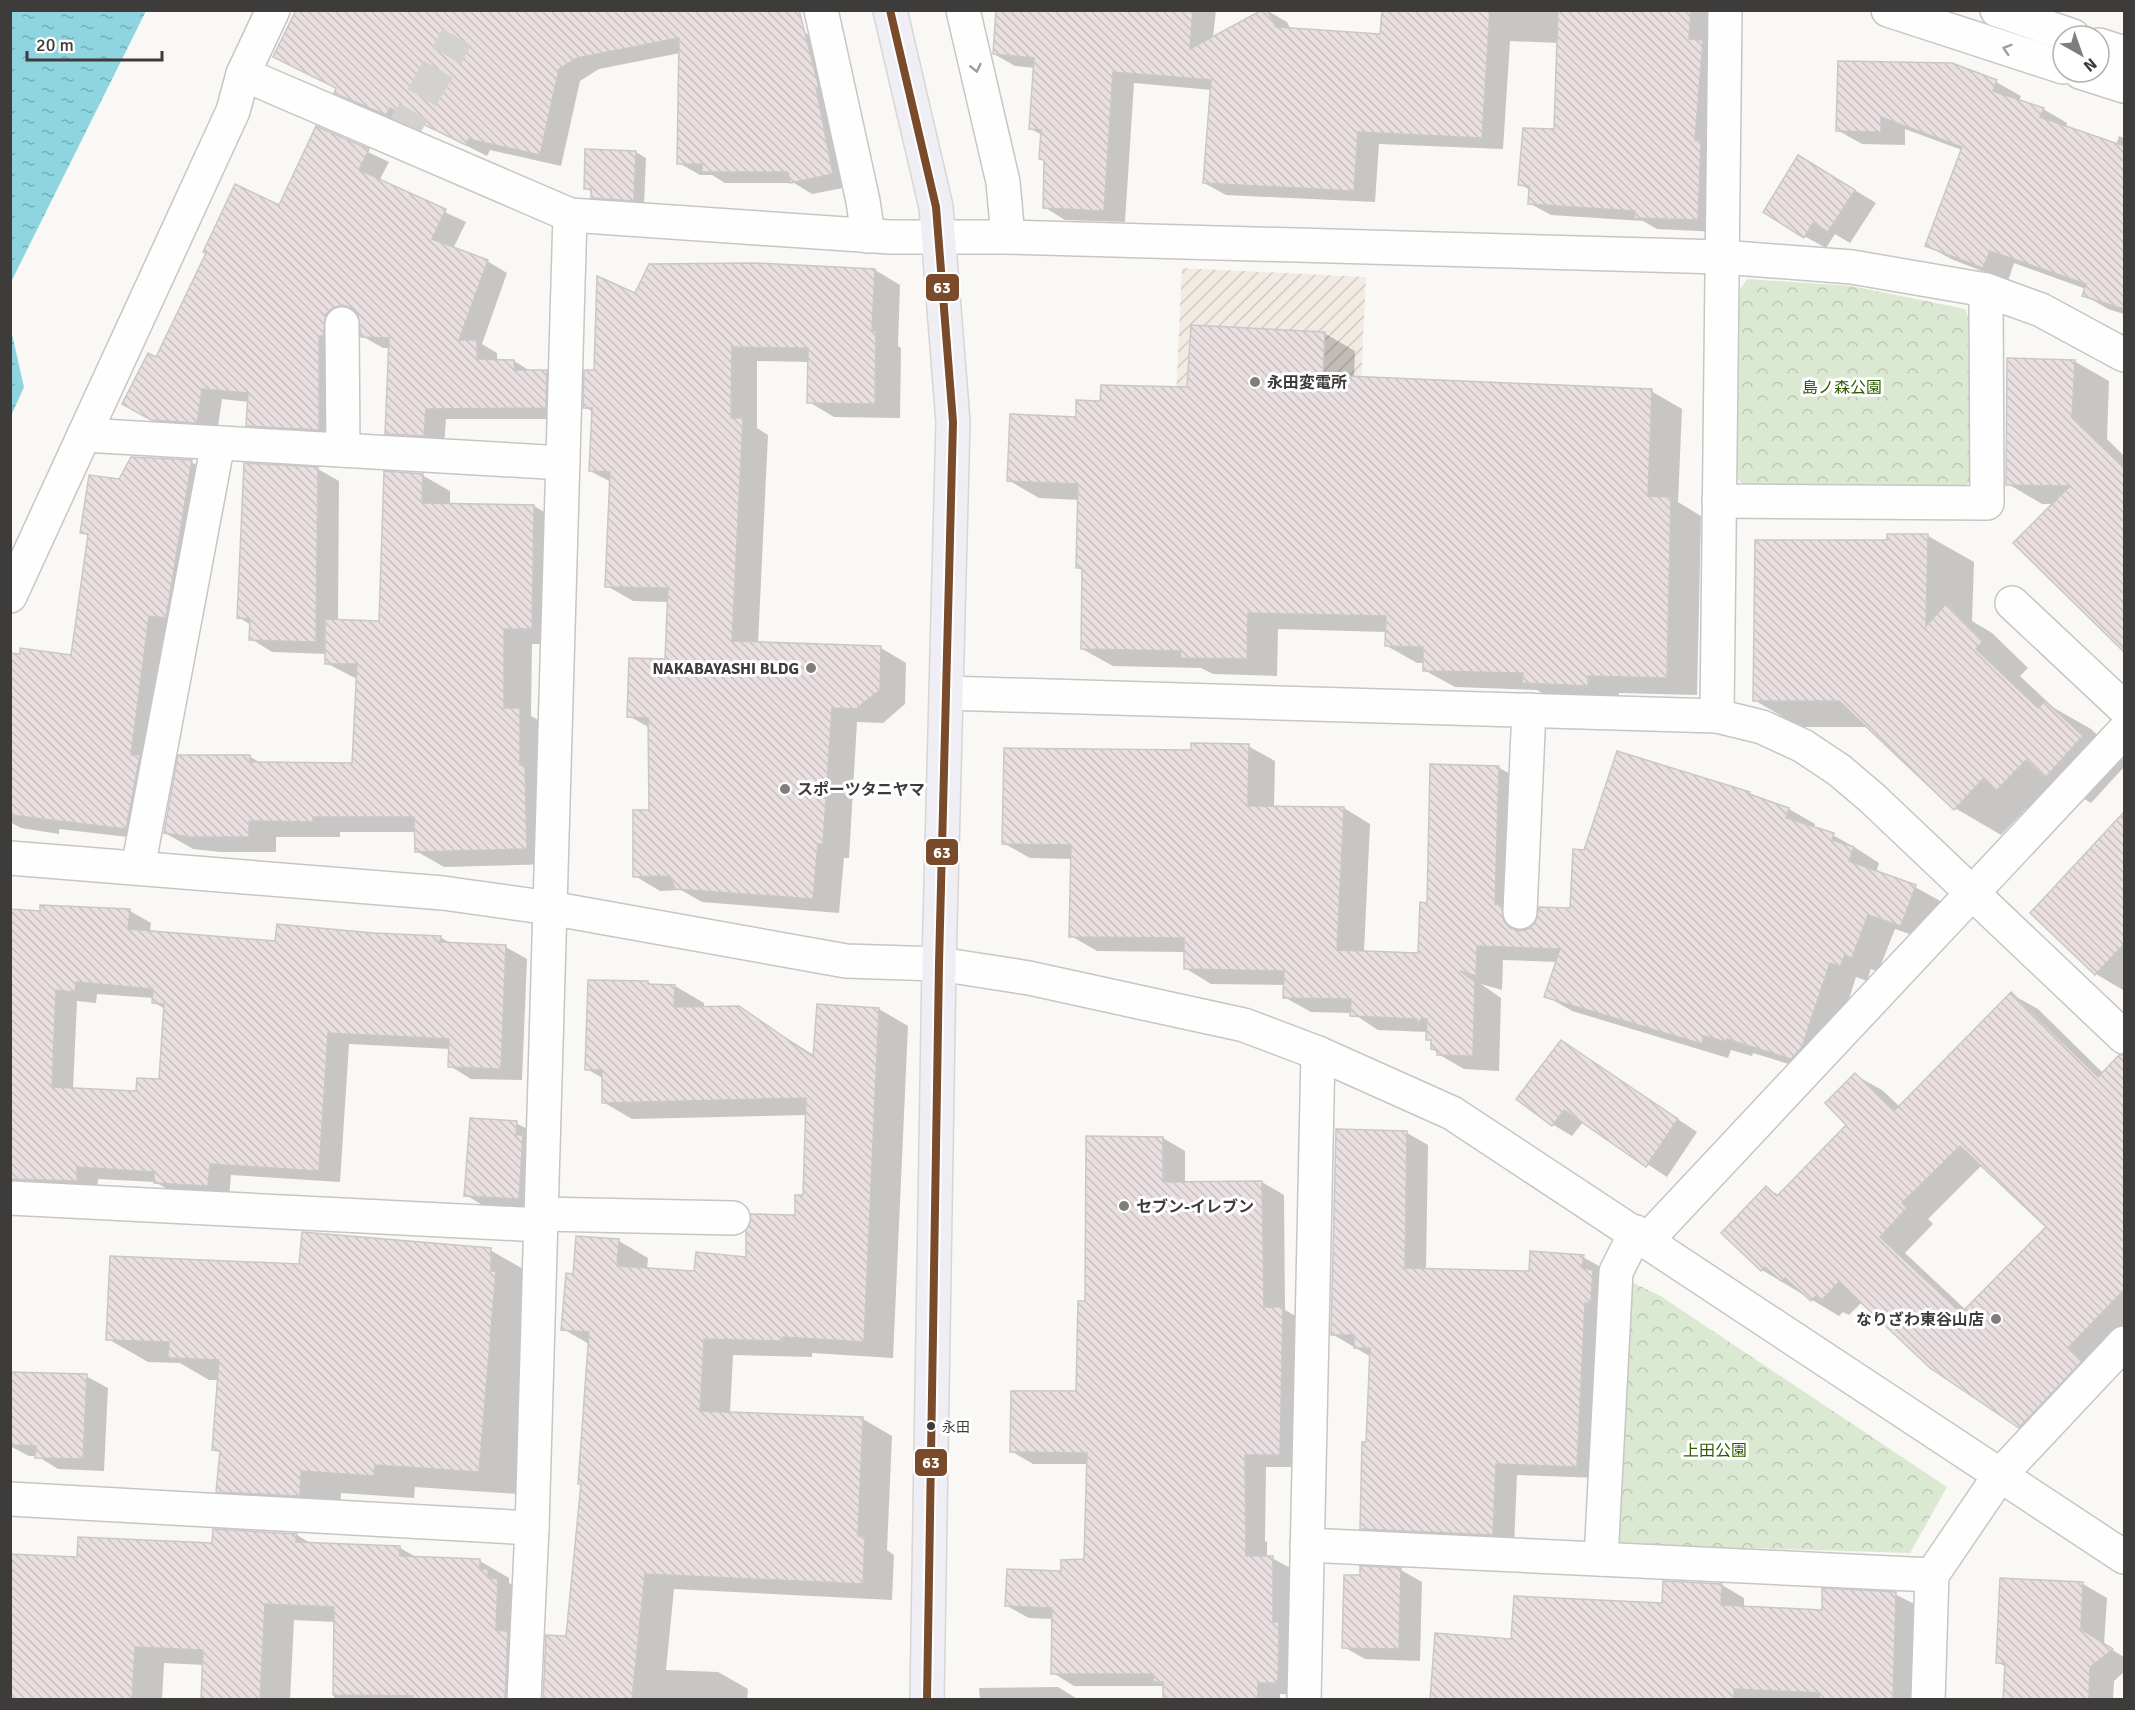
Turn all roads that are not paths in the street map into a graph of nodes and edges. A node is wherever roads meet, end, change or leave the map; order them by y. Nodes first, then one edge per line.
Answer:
1 (273, 10) edge
2 (821, 10) edge
3 (890, 10) edge
4 (963, 10) edge
5 (1725, 10) edge
6 (1888, 10) edge
7 (1997, 10) edge
8 (2051, 28) edge
9 (2051, 62) edge
10 (243, 74) junction
11 (570, 215) junction
12 (868, 236) junction
13 (1008, 237) junction
14 (940, 238) junction
15 (1722, 257) junction
16 (1986, 290) junction
17 (342, 324) dead end
18 (2124, 355) edge
19 (84, 435) junction
20 (218, 442) junction
21 (343, 450) junction
22 (563, 463) junction
23 (1719, 501) junction
24 (10, 596) edge
25 (2012, 603) dead end
26 (946, 693) junction
27 (2124, 708) edge
28 (1529, 710) junction
29 (1717, 716) junction
30 (2124, 731) edge
31 (10, 858) edge
32 (138, 868) junction
33 (1973, 893) junction
34 (550, 908) junction
35 (1520, 912) dead end
36 (939, 964) junction
37 (2124, 1037) edge
38 (1317, 1053) junction
39 (10, 1198) edge
40 (733, 1218) dead end
41 (541, 1220) junction
42 (1642, 1236) junction
43 (2124, 1343) edge
44 (2000, 1475) junction
45 (10, 1499) edge
46 (532, 1528) junction
47 (1307, 1545) junction
48 (2124, 1557) edge
49 (1601, 1559) junction
50 (1932, 1575) junction
51 (524, 1700) edge
52 (927, 1700) edge
53 (1304, 1700) edge
54 (1928, 1700) edge

1 - 10 street
2 - 12 street
3 - 14 main road
4 -> 13 street
5 - 15 street
9 -> 6 street
7 - 8 street
10 - 11 street
10 - 19 street
11 - 12 street
11 - 22 street
12 - 14 street
13 - 14 street
13 - 15 street
14 - 26 main road
15 - 16 street
15 - 23 street
16 - 18 street
16 - 23 street
17 - 21 street
19 - 20 street
19 - 24 street
20 - 21 street
20 - 32 street
21 - 22 street
22 - 34 street
23 - 29 street
25 - 27 street
26 - 28 street
26 - 36 main road
28 - 29 street
28 - 35 street
29 - 33 street
30 - 33 street
31 - 32 street
32 - 34 street
33 - 37 street
33 - 42 street
34 - 36 street
34 - 41 street
36 - 38 street
36 - 52 main road
38 - 42 street
38 - 47 street
39 - 41 street
40 - 41 street
41 - 46 street
42 - 44 street
42 - 49 street
43 - 44 street
44 - 48 street
44 - 50 street
45 - 46 street
46 - 51 street
47 - 49 street
47 - 53 street
49 - 50 street
50 - 54 street

